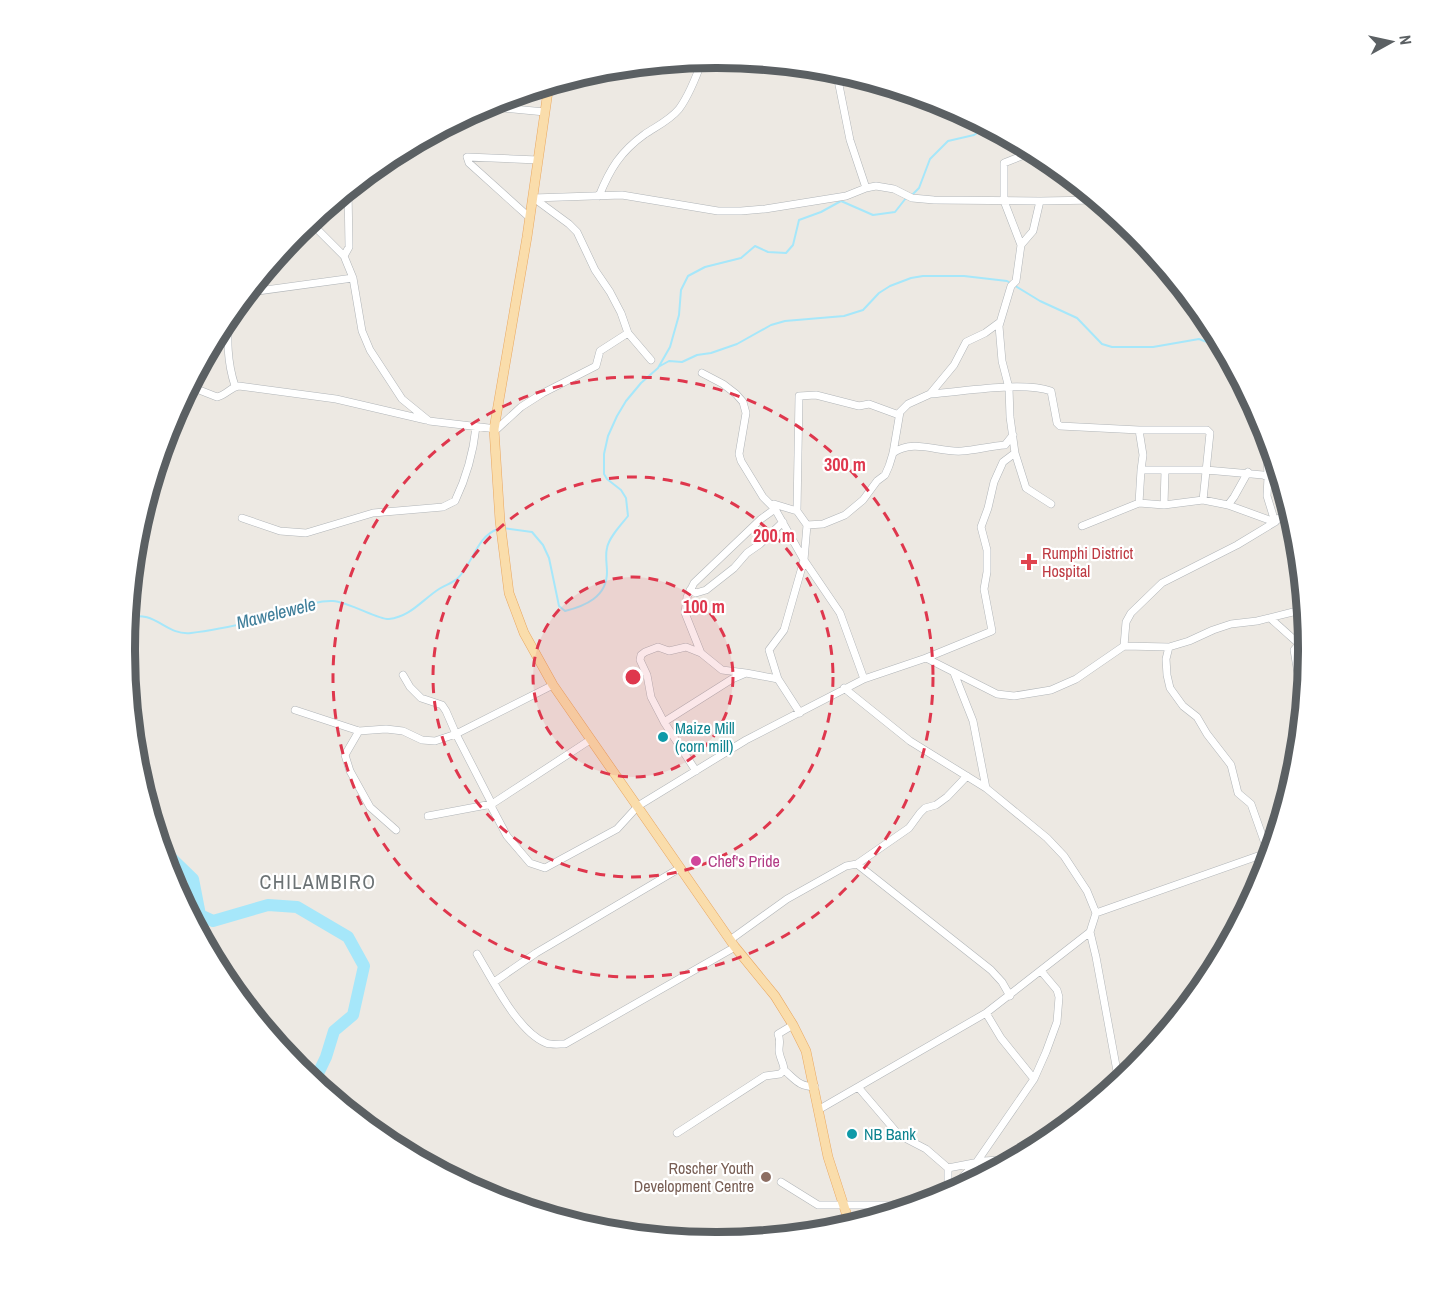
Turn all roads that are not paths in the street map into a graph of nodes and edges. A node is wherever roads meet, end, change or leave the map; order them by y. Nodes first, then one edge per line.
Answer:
1 (699, 68) edge
2 (838, 81) edge
3 (548, 92) edge
4 (504, 108) edge
5 (545, 112) junction
6 (1024, 155) edge
7 (538, 160) junction
8 (866, 188) junction
9 (599, 196) junction
10 (348, 199) edge
11 (534, 199) junction
12 (1086, 200) edge
13 (1004, 201) junction
14 (1040, 201) junction
15 (530, 218) junction
16 (316, 228) edge
17 (1021, 245) junction
18 (344, 256) junction
19 (353, 278) junction
20 (258, 291) edge
21 (1000, 322) junction
22 (628, 333) junction
23 (227, 335) edge
24 (651, 360) dead end
25 (702, 373) dead end
26 (235, 386) junction
27 (1009, 388) junction
28 (197, 389) edge
29 (930, 394) junction
30 (899, 415) junction
31 (429, 421) junction
32 (476, 427) junction
33 (494, 429) junction
34 (1139, 430) junction
35 (1012, 435) junction
36 (893, 453) junction
37 (1015, 453) junction
38 (1267, 459) edge
39 (1140, 470) junction
40 (1206, 470) junction
41 (1165, 471) junction
42 (1248, 472) junction
43 (1268, 477) junction
44 (1203, 500) junction
45 (1138, 503) junction
46 (1051, 504) dead end
47 (1164, 505) junction
48 (1228, 505) junction
49 (775, 509) junction
50 (797, 511) junction
51 (1282, 515) edge
52 (242, 518) dead end
53 (783, 522) junction
54 (1275, 522) junction
55 (807, 525) junction
56 (1082, 526) dead end
57 (804, 560) junction
58 (690, 590) junction
59 (1297, 611) edge
60 (1270, 618) junction
61 (1298, 643) edge
62 (1124, 645) junction
63 (1298, 645) edge
64 (1169, 647) junction
65 (701, 653) junction
66 (927, 658) junction
67 (1297, 671) edge
68 (746, 673) junction
69 (954, 673) junction
70 (403, 675) dead end
71 (778, 679) junction
72 (864, 679) junction
73 (553, 685) junction
74 (844, 688) junction
75 (295, 710) dead end
76 (800, 713) junction
77 (664, 722) junction
78 (359, 731) junction
79 (456, 735) junction
80 (590, 740) junction
81 (696, 771) junction
82 (968, 777) junction
83 (986, 788) junction
84 (492, 804) junction
85 (638, 806) junction
86 (428, 816) dead end
87 (396, 830) dead end
88 (1266, 842) edge
89 (1261, 855) edge
90 (857, 864) junction
91 (680, 868) junction
92 (1096, 913) junction
93 (1090, 932) junction
94 (732, 943) junction
95 (477, 954) dead end
96 (1041, 971) junction
97 (494, 982) junction
98 (1010, 996) junction
99 (986, 1013) junction
100 (793, 1025) junction
101 (784, 1070) junction
102 (1117, 1071) edge
103 (1034, 1079) junction
104 (815, 1086) junction
105 (858, 1087) junction
106 (818, 1110) junction
107 (677, 1133) dead end
108 (994, 1161) edge
109 (976, 1163) junction
110 (948, 1168) junction
111 (965, 1175) edge
112 (781, 1182) dead end
113 (948, 1183) edge
114 (843, 1205) junction
115 (891, 1205) edge
116 (847, 1216) edge

1 - 9 street
2 - 8 street
3 - 5 main road
4 - 5 street
5 - 7 main road
6 - 13 street
7 - 11 main road
7 - 15 street
8 - 9 street
8 - 13 street
9 - 11 street
10 - 18 street
11 - 15 main road
11 - 22 street
12 - 14 street
13 - 14 street
13 - 17 street
14 - 17 street
15 - 33 main road
16 - 18 street
17 - 21 street
18 - 19 street
19 - 20 street
19 - 31 street
21 - 27 street
21 - 29 street
22 - 24 street
22 - 33 street
23 - 26 street
25 - 49 street
26 - 28 street
26 - 31 street
27 - 29 street
27 - 34 street
27 - 35 street
29 - 30 street
30 - 36 street
30 - 50 street
31 - 32 street
32 - 33 street
32 - 52 street
33 - 73 main road
34 - 39 street
34 - 40 street
35 - 36 street
35 - 37 street
36 - 55 street
37 - 46 street
37 - 66 street
38 - 43 street
39 - 41 street
39 - 45 street
40 - 41 street
40 - 42 street
40 - 44 street
41 - 47 street
42 - 43 street
42 - 48 street
43 - 54 street
44 - 47 street
44 - 48 street
45 - 47 street
45 - 56 street
48 - 54 street
49 - 50 street
49 - 53 street
49 - 58 street
50 - 55 street
51 - 54 street
53 - 57 street
53 - 58 street
54 - 62 street
55 - 57 street
57 - 71 street
57 - 72 street
58 - 65 street
59 - 60 street
60 - 61 street
60 - 64 street
62 - 64 street
62 - 69 street
63 - 67 street
64 - 88 street
65 - 68 street
65 - 77 street
66 - 69 street
66 - 72 street
68 - 71 street
68 - 77 street
69 - 83 street
70 - 79 street
71 - 76 street
72 - 74 street
73 - 79 street
73 - 80 main road
74 - 76 street
74 - 82 street
75 - 78 street
76 - 81 street
77 - 81 street
78 - 79 street
78 - 87 street
79 - 84 street
80 - 84 street
80 - 85 main road
81 - 85 street
82 - 83 street
82 - 90 street
83 - 92 street
84 - 85 street
84 - 86 street
85 - 91 main road
89 - 92 street
90 - 94 street
90 - 98 street
91 - 94 main road
91 - 97 street
92 - 93 street
93 - 96 street
93 - 102 street
94 - 97 street
94 - 100 main road
95 - 97 street
96 - 98 street
96 - 103 street
98 - 99 street
99 - 103 street
99 - 105 street
100 - 101 street
100 - 104 main road
101 - 104 street
101 - 107 street
103 - 109 street
104 - 106 main road
105 - 106 street
105 - 110 street
106 - 114 main road
108 - 109 street
109 - 110 street
109 - 111 street
110 - 113 street
112 - 114 street
114 - 115 street
114 - 116 main road

